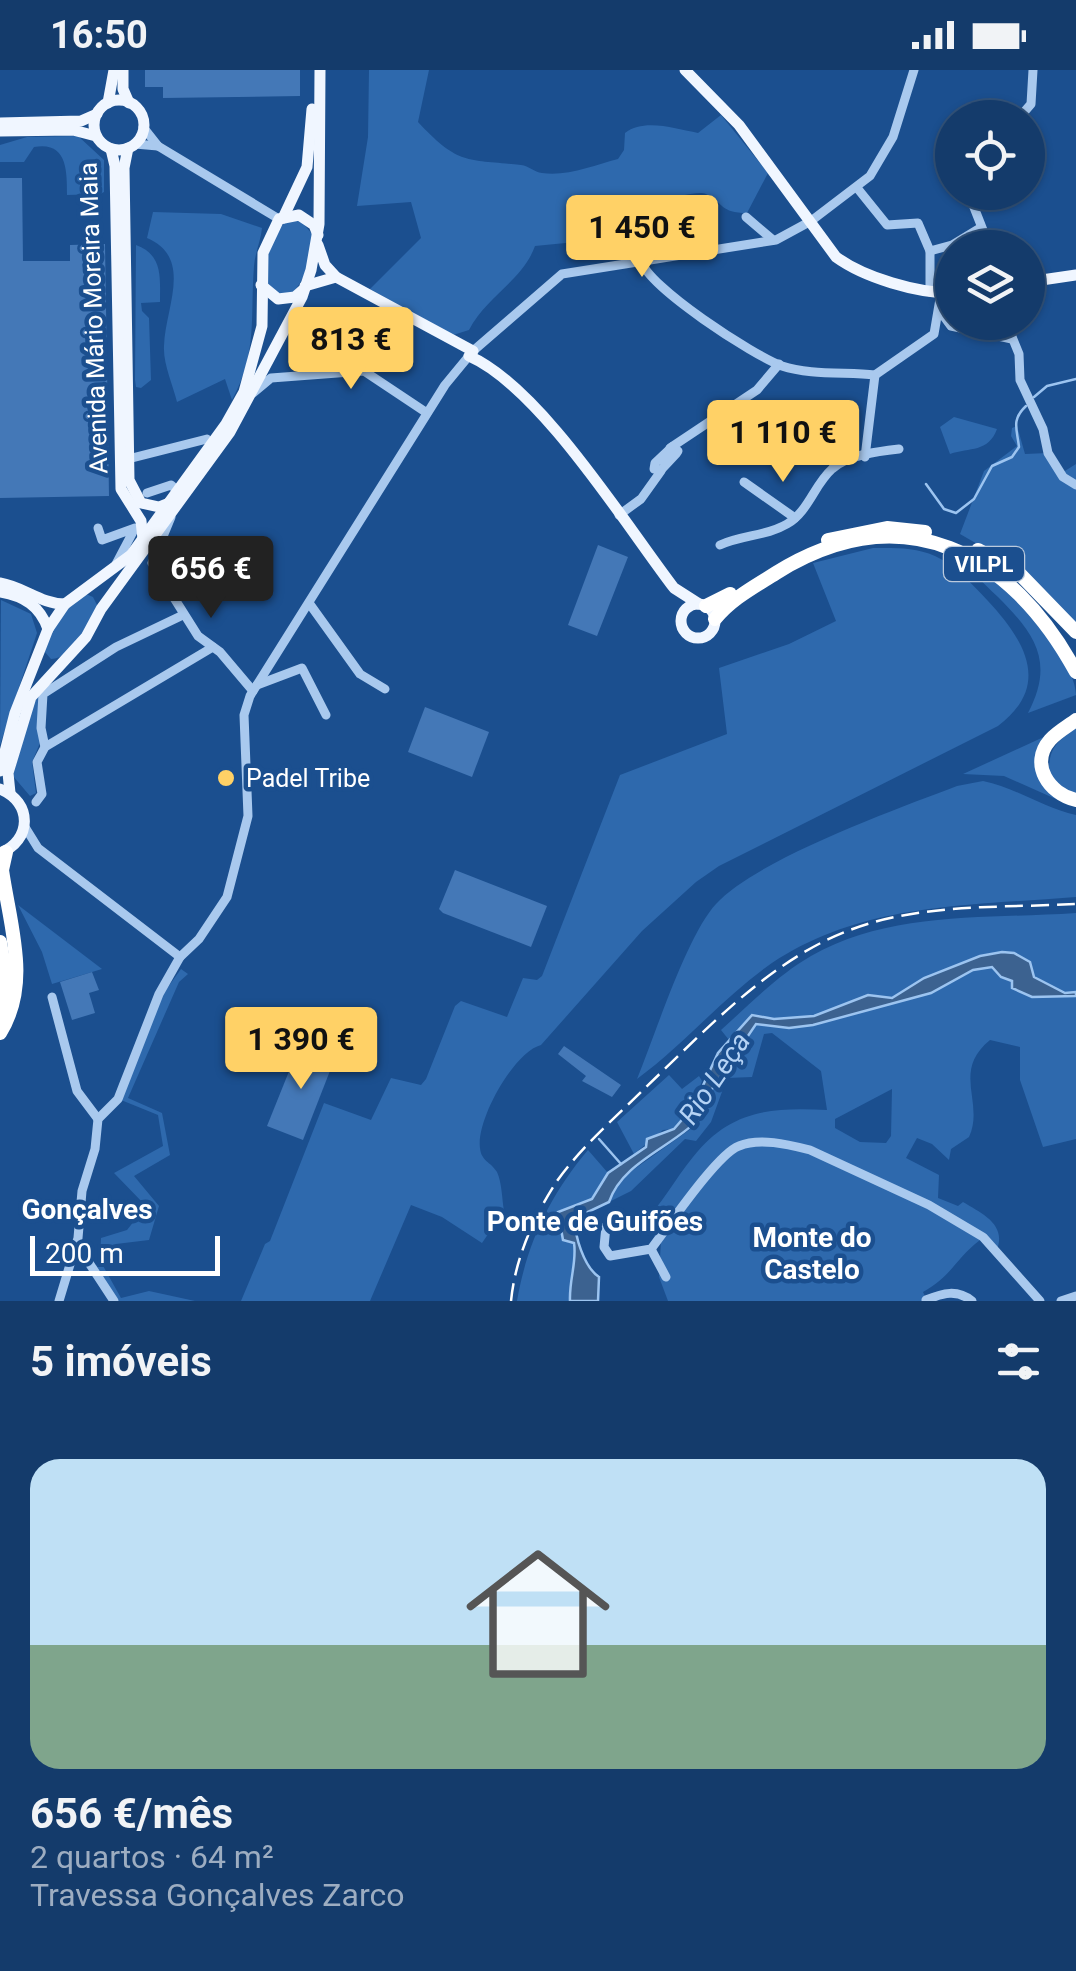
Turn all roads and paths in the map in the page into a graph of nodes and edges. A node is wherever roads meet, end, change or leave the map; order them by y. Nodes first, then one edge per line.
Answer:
1 (114, 70) edge
2 (122, 70) edge
3 (316, 70) edge
4 (685, 70) edge
5 (914, 70) edge
6 (1033, 70) edge
7 (1031, 100) edge
8 (108, 103) junction
9 (129, 103) junction
10 (96, 114) junction
11 (0, 123) edge
12 (143, 128) junction
13 (0, 131) edge
14 (96, 136) junction
15 (132, 146) junction
16 (158, 146) junction
17 (111, 148) junction
18 (858, 188) junction
19 (974, 210) edge
20 (264, 213) junction
21 (746, 217) dead end
22 (281, 218) junction
23 (811, 221) junction
24 (980, 228) junction
25 (982, 230) edge
26 (271, 231) junction
27 (318, 238) junction
28 (772, 240) junction
29 (930, 250) junction
30 (641, 260) junction
31 (935, 270) edge
32 (1076, 275) edge
33 (336, 277) junction
34 (1045, 280) edge
35 (261, 285) junction
36 (304, 288) junction
37 (935, 291) edge
38 (935, 330) edge
39 (1012, 340) edge
40 (474, 351) junction
41 (268, 364) junction
42 (779, 364) junction
43 (875, 375) junction
44 (271, 378) junction
45 (253, 393) junction
46 (427, 413) junction
47 (207, 439) dead end
48 (189, 443) junction
49 (899, 448) dead end
50 (204, 455) junction
51 (865, 456) junction
52 (128, 458) junction
53 (659, 466) junction
54 (744, 482) dead end
55 (1076, 485) edge
56 (178, 492) junction
57 (147, 493) dead end
58 (170, 510) junction
59 (620, 511) junction
60 (795, 518) junction
61 (98, 528) dead end
62 (144, 539) junction
63 (720, 544) dead end
64 (128, 551) junction
65 (0, 583) edge
66 (674, 588) junction
67 (84, 590) junction
68 (0, 592) edge
69 (65, 604) junction
70 (309, 604) junction
71 (102, 609) junction
72 (706, 610) junction
73 (683, 614) junction
74 (183, 615) junction
75 (48, 629) junction
76 (1076, 632) edge
77 (214, 647) junction
78 (39, 648) junction
79 (65, 662) junction
80 (1076, 672) edge
81 (255, 688) junction
82 (385, 689) dead end
83 (326, 716) dead end
84 (1076, 720) edge
85 (45, 747) junction
86 (0, 771) edge
87 (1076, 800) edge
88 (16, 805) edge
89 (38, 848) junction
90 (6, 851) edge
91 (0, 909) edge
92 (0, 942) edge
93 (180, 957) junction
94 (52, 997) dead end
95 (1, 1025) edge
96 (98, 1119) junction
97 (606, 1226) dead end
98 (76, 1243) junction
99 (650, 1249) junction
100 (666, 1278) dead end
101 (60, 1296) edge
102 (1076, 1296) edge
103 (926, 1300) edge
104 (70, 1301) edge
105 (114, 1301) edge
106 (972, 1301) edge
107 (1040, 1301) edge
108 (1061, 1301) edge

1 - 8 main road
2 - 9 main road
3 - 22 main road
3 - 27 main road
4 - 23 main road
5 - 18 street
6 - 7 street
8 - 9 main road
8 - 10 main road
9 - 12 main road
10 - 11 main road
10 - 14 main road
12 - 15 main road
12 - 16 street
13 - 14 main road
14 - 17 main road
15 - 16 street
15 - 17 main road
15 - 52 main road, Avenida Mário Moreira Maia
16 - 20 street
17 - 62 main road, Avenida Mário Moreira Maia
18 - 23 street
18 - 29 street
19 - 24 street
20 - 22 street
20 - 26 street
21 - 28 street
22 - 26 main road
22 - 27 main road
23 - 28 street
23 - 37 main road
24 - 25 street
24 - 29 street
26 - 35 main road
27 - 33 main road
27 - 36 main road
28 - 30 street
29 - 31 street
30 - 40 street
30 - 42 street
32 - 34 main road
33 - 36 main road
33 - 40 main road
35 - 36 main road
35 - 50 main road
36 - 41 main road
38 - 43 street
39 - 55 street
40 - 46 street
40 - 59 main road
41 - 44 street
41 - 45 main road
42 - 43 street
42 - 53 street
43 - 51 street
44 - 45 street
44 - 46 street
45 - 58 main road
46 - 70 street
47 - 48 street
48 - 50 street
48 - 52 street
49 - 51 street
50 - 56 main road
51 - 60 street
52 - 58 main road, Avenida Mário Moreira Maia
53 - 59 street
53 - 59 street
54 - 60 street
56 - 57 street
56 - 58 main road
58 - 62 main road
58 - 71 main road
58 - 74 street
59 - 66 main road
60 - 63 street
61 - 64 street
62 - 64 main road
64 - 67 main road
65 - 69 main road
66 - 72 main road
66 - 73 main road
67 - 69 main road
67 - 71 main road
68 - 75 main road
69 - 75 main road
70 - 81 street
70 - 82 street
71 - 79 main road
72 - 73 main road
72 - 73 main road
72 - 76 highway, VILPL
72 - 80 highway, VILPL
74 - 77 street
74 - 85 street
75 - 78 main road
77 - 81 street
77 - 85 street
78 - 79 main road
78 - 86 main road
79 - 88 main road
81 - 83 street
81 - 93 street
84 - 87 highway
85 - 88 street
88 - 89 street
88 - 90 main road
89 - 90 street
89 - 93 street
90 - 95 highway
91 - 95 highway
92 - 95 highway
93 - 96 street
94 - 96 street
96 - 98 street
97 - 99 street
98 - 101 street
98 - 105 street
99 - 100 street
99 - 107 street
101 - 104 street
102 - 108 street
103 - 106 street

